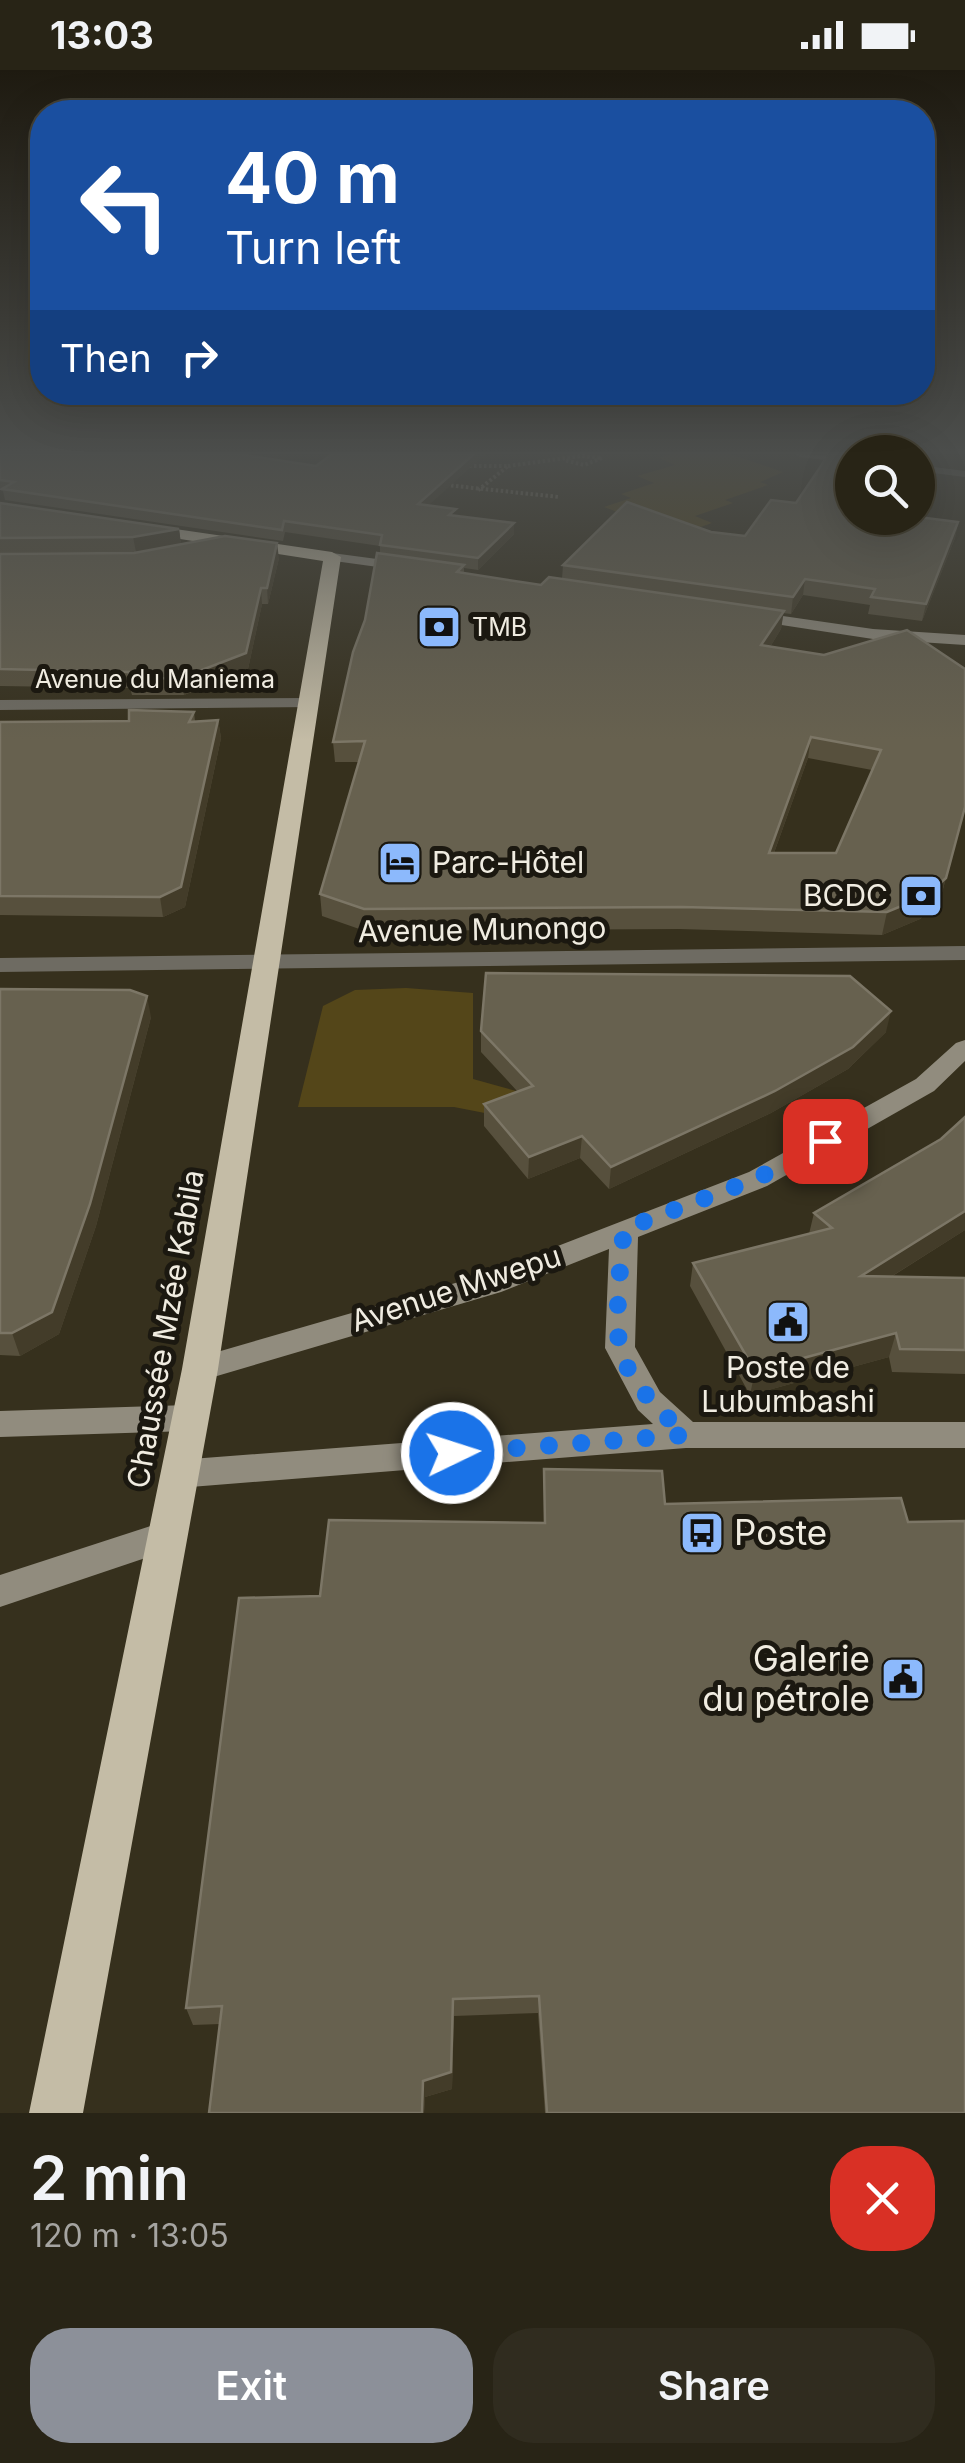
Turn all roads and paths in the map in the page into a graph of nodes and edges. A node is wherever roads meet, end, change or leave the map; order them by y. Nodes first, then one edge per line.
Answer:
1 (199, 549) edge
2 (283, 549) edge
3 (179, 554) edge
4 (332, 556) junction
5 (429, 570) edge
6 (738, 614) edge
7 (873, 634) junction
8 (965, 640) edge
9 (965, 656) edge
10 (310, 703) junction
11 (0, 705) edge
12 (965, 952) edge
13 (268, 963) junction
14 (0, 965) edge
15 (965, 1048) edge
16 (624, 1229) junction
17 (200, 1369) junction
18 (188, 1418) junction
19 (0, 1424) edge
20 (686, 1435) junction
21 (965, 1435) edge
22 (178, 1474) junction
23 (166, 1536) junction
24 (0, 1591) edge
25 (56, 2113) edge

1 - 3 street
2 - 4 highway
4 - 5 main road
4 - 10 highway, Chaussée Mzée Kabila
6 - 7 main road
7 - 8 main road
7 - 9 main road
10 - 11 street, Avenue du Maniema
10 - 13 highway, Chaussée Mzée Kabila
12 - 13 street, Avenue Munongo
13 - 14 street, Avenue Munongo
13 - 17 highway, Chaussée Mzée Kabila
15 - 16 main road, Avenue Mwepu
16 - 17 main road, Avenue Mwepu
16 - 20 main road
17 - 18 highway, Chaussée Mzée Kabila
18 - 19 main road
18 - 22 highway, Chaussée Mzée Kabila
20 - 21 main road
20 - 22 main road
22 - 23 highway, Chaussée Mzée Kabila
23 - 24 main road
23 - 25 highway, Chaussée Mzée Kabila

